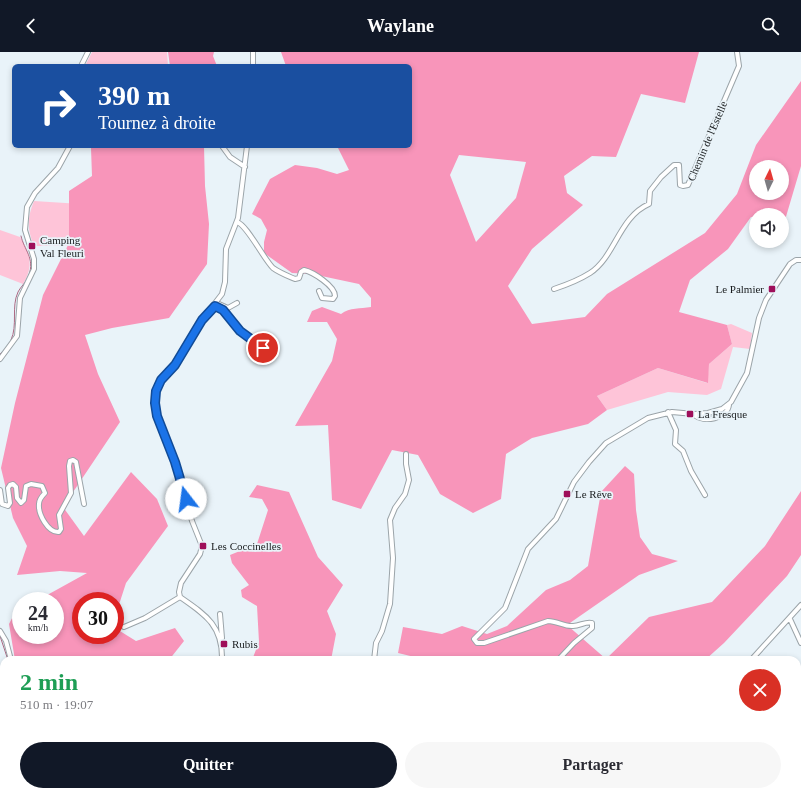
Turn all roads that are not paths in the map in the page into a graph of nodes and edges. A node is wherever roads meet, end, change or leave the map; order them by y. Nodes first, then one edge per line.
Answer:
1 (88, 52) edge
2 (253, 52) edge
3 (737, 52) edge
4 (82, 64) edge
5 (254, 64) edge
6 (69, 148) edge
7 (223, 148) edge
8 (247, 148) edge
9 (245, 167) junction
10 (237, 222) junction
11 (801, 260) edge
12 (554, 289) dead end
13 (319, 292) dead end
14 (216, 304) junction
15 (237, 304) dead end
16 (273, 354) dead end
17 (0, 359) edge
18 (668, 412) junction
19 (406, 454) dead end
20 (0, 490) edge
21 (705, 495) dead end
22 (84, 504) dead end
23 (180, 597) junction
24 (801, 605) edge
25 (220, 614) dead end
26 (790, 619) junction
27 (124, 627) dead end
28 (0, 631) edge
29 (221, 641) junction
30 (801, 643) edge
31 (10, 656) edge
32 (222, 656) edge
33 (374, 656) edge
34 (562, 656) edge
35 (755, 656) edge

1 - 4 street
2 - 5 street
3 - 12 street, Chemin de l'Estelle
6 - 17 street
7 - 9 street
8 - 9 street
9 - 10 street
10 - 13 street
10 - 14 street
11 - 18 street
14 - 15 street
14 - 16 street
14 - 23 street
18 - 21 street
18 - 34 street
19 - 33 street
20 - 22 street
23 - 27 street
23 - 29 street
24 - 26 street
25 - 29 street
26 - 30 street
26 - 35 street
28 - 31 street
29 - 32 street

